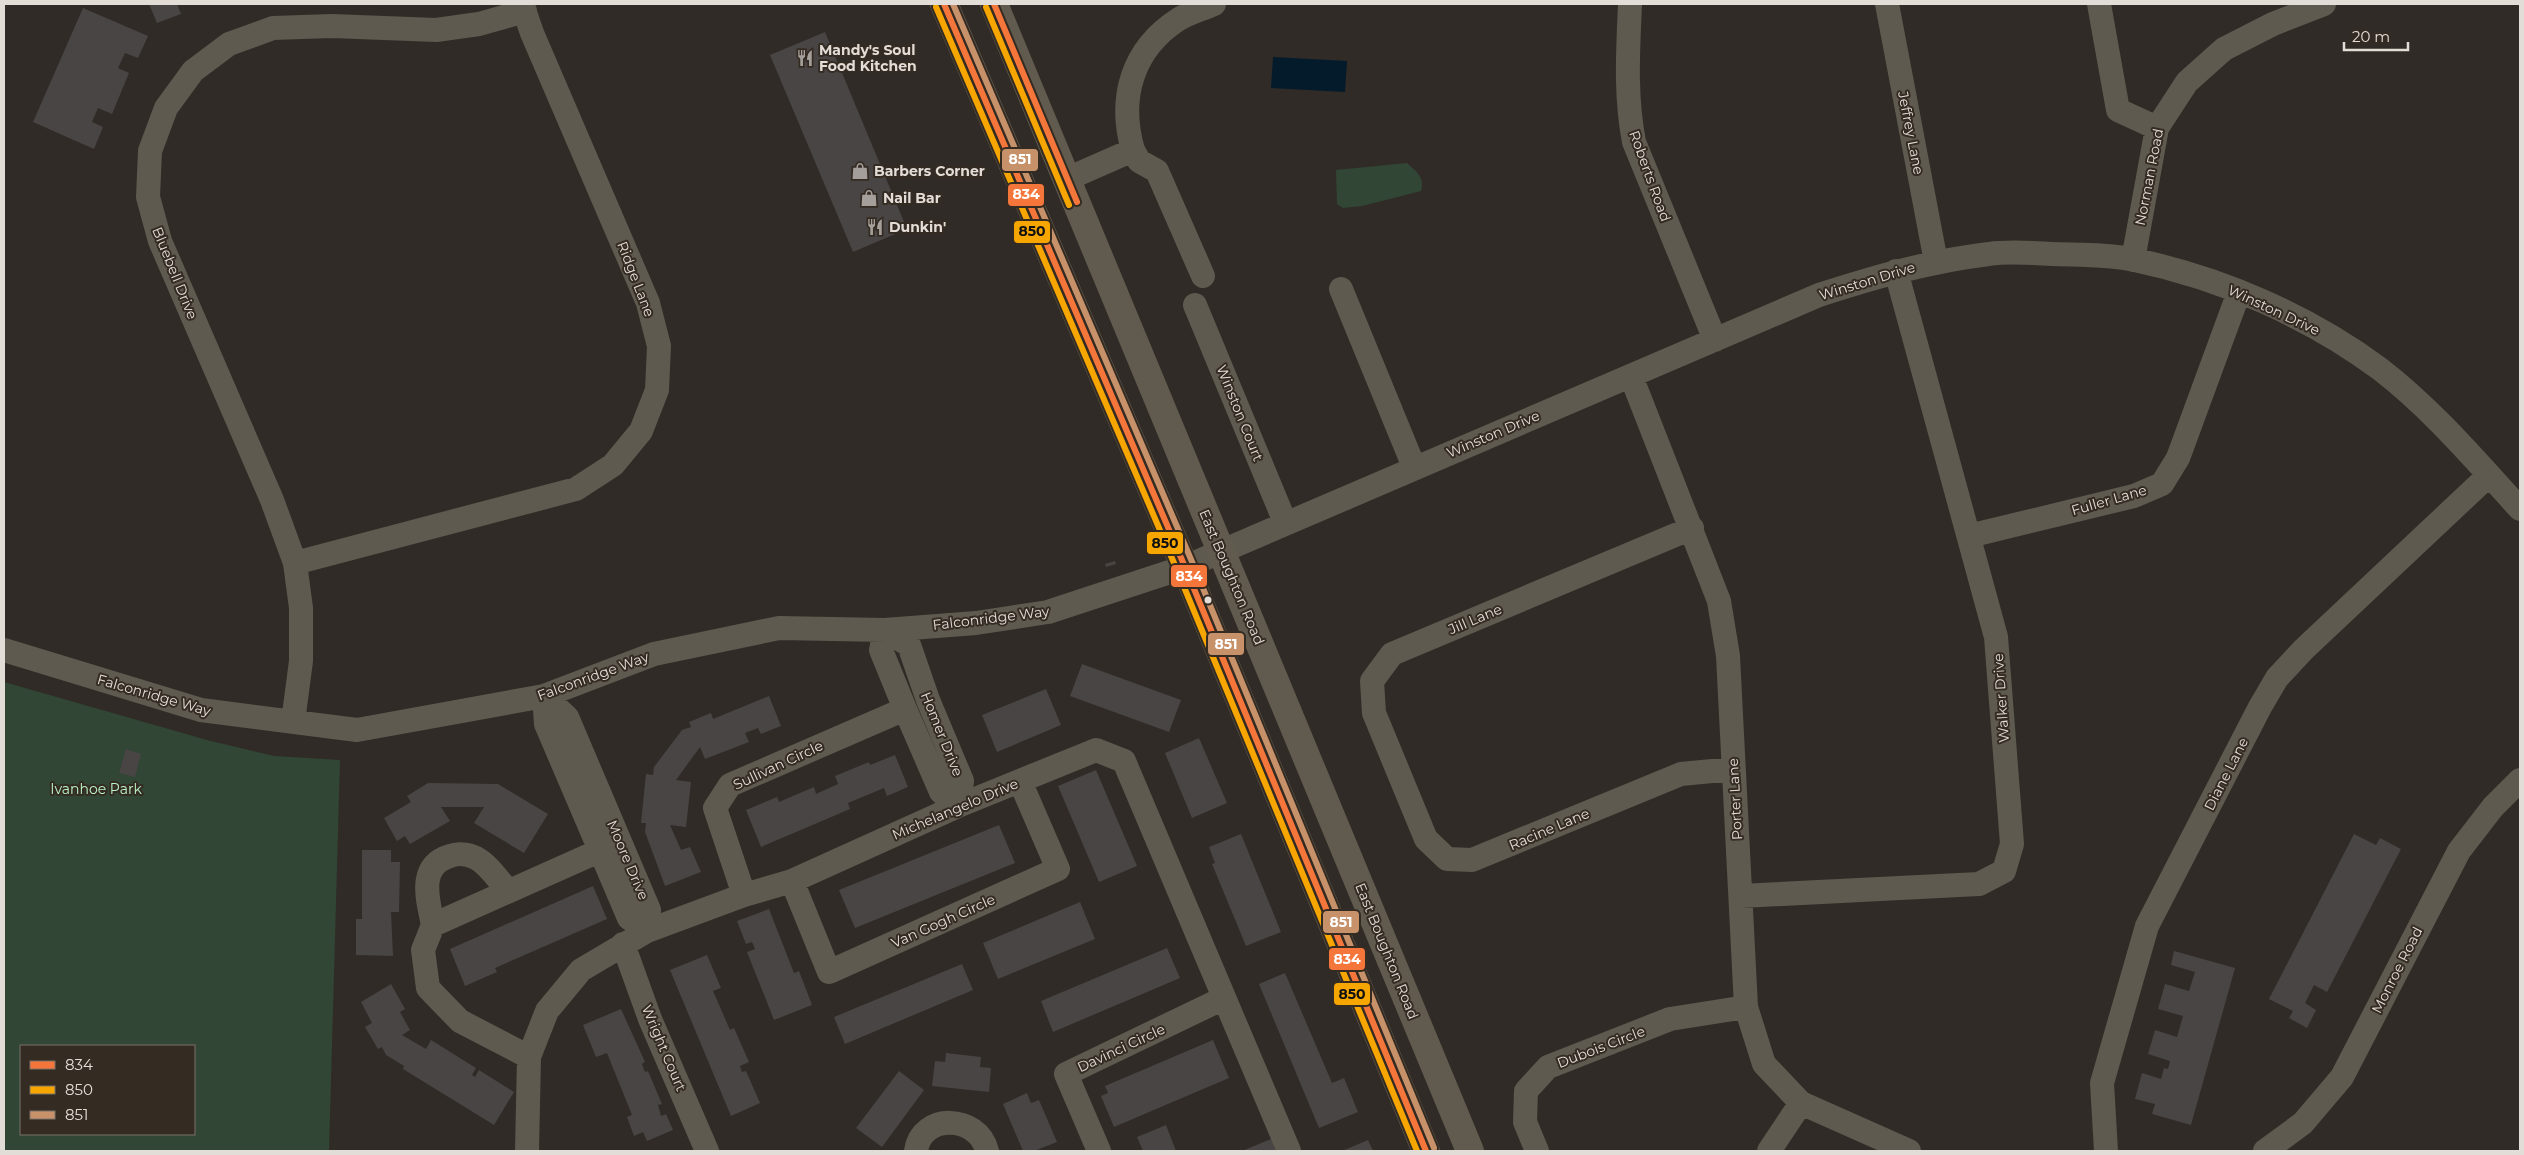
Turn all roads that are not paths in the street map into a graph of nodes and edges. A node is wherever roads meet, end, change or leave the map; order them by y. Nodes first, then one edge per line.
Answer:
1 (944, 4) edge
2 (994, 4) edge
3 (1214, 4) edge
4 (1630, 4) edge
5 (1887, 4) edge
6 (2099, 4) edge
7 (2324, 4) edge
8 (524, 7) edge
9 (2157, 128) junction
10 (1133, 150) junction
11 (1067, 179) junction
12 (2133, 260) junction
13 (1936, 262) junction
14 (1896, 271) junction
15 (1203, 276) dead end
16 (1341, 289) dead end
17 (2239, 292) junction
18 (1195, 305) dead end
19 (1715, 340) junction
20 (1631, 376) junction
21 (1414, 467) junction
22 (2489, 475) junction
23 (2520, 509) edge
24 (1285, 522) junction
25 (1692, 528) junction
26 (1969, 536) junction
27 (1222, 551) junction
28 (295, 562) junction
29 (1185, 567) junction
30 (885, 630) junction
31 (4, 650) edge
32 (544, 696) junction
33 (905, 709) junction
34 (293, 722) junction
35 (1733, 769) junction
36 (2520, 780) edge
37 (1020, 781) junction
38 (1403, 786) joint
39 (958, 806) junction
40 (600, 851) junction
41 (792, 881) junction
42 (508, 891) junction
43 (744, 895) junction
44 (1741, 896) junction
45 (433, 925) junction
46 (647, 931) junction
47 (624, 944) junction
48 (1224, 998) junction
49 (1746, 1007) junction
50 (529, 1057) junction
51 (1800, 1103) junction
52 (527, 1151) edge
53 (707, 1151) edge
54 (916, 1151) edge
55 (987, 1151) edge
56 (1099, 1151) edge
57 (1289, 1151) edge
58 (1426, 1151) edge
59 (1470, 1151) edge
60 (1537, 1151) edge
61 (1769, 1151) edge
62 (1909, 1151) edge
63 (2106, 1151) edge
64 (2265, 1151) edge

1 - 29 main road
2 - 11 main road, East Boughton Road
3 - 10 street
4 - 19 street, Roberts Road
5 - 13 street, Jeffrey Lane
6 - 9 street
7 - 9 street, Norman Road
8 - 28 street, Ridge Lane
8 - 28 street, Bluebell Drive
9 - 12 street, Norman Road
10 - 11 street
10 - 15 street
11 - 27 main road, East Boughton Road
12 - 13 street, Winston Drive
12 - 17 street, Winston Drive
13 - 14 street, Winston Drive
14 - 19 street, Winston Drive
14 - 26 street, Walker Drive
16 - 21 street
17 - 22 street, Winston Drive
17 - 26 street, Fuller Lane
18 - 24 street, Winston Court
19 - 20 street, Winston Drive
20 - 21 street, Winston Drive
20 - 25 street, Porter Lane
21 - 24 street, Winston Drive
22 - 23 street, Winston Drive
22 - 63 street, Diane Lane
24 - 27 street, Winston Drive
25 - 35 street, Porter Lane
25 - 38 street, Jill Lane
26 - 44 street, Walker Drive
27 - 29 street, Winston Drive
27 - 59 main road, East Boughton Road
28 - 34 street, Bluebell Drive
29 - 30 street, Falconridge Way
29 - 58 main road
30 - 32 street, Falconridge Way
30 - 33 street, Homer Drive
30 - 39 street, Homer Drive
31 - 34 street, Falconridge Way
32 - 34 street, Falconridge Way
32 - 40 street, Moore Drive
32 - 46 street, Moore Drive
33 - 39 street, Homer Drive
33 - 43 street, Sullivan Circle
35 - 38 street, Racine Lane
35 - 44 street, Porter Lane
36 - 64 street, Monroe Road
37 - 39 street, Michelangelo Drive
37 - 41 street, Van Gogh Circle
37 - 48 street, Michelangelo Drive
39 - 41 street, Michelangelo Drive
40 - 42 street
40 - 46 street, Moore Drive
41 - 43 street, Michelangelo Drive
42 - 45 street
42 - 45 street
43 - 46 street, Michelangelo Drive
44 - 49 street, Porter Lane
45 - 50 street
46 - 47 street, Michelangelo Drive
47 - 50 street, Michelangelo Drive
47 - 53 street, Wright Court
48 - 56 street, Davinci Circle
48 - 57 street, Michelangelo Drive
49 - 51 street, Porter Lane
49 - 60 street, Dubois Circle
50 - 52 street, Michelangelo Drive
51 - 61 street
51 - 62 street, Porter Lane
54 - 55 street

